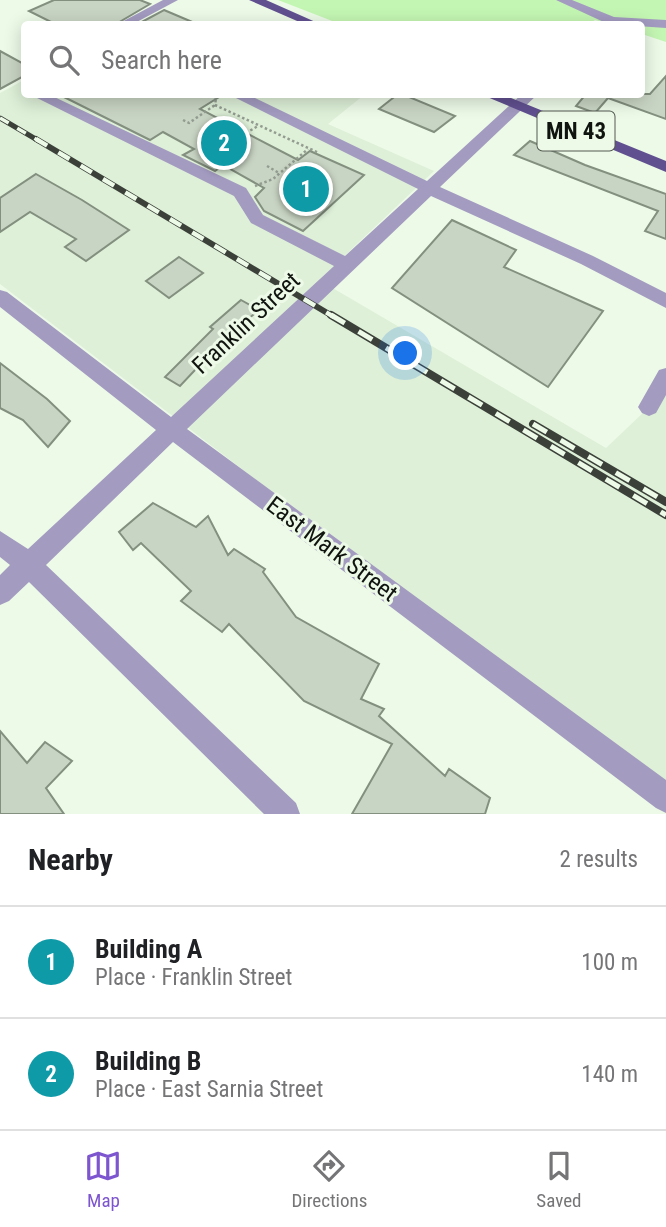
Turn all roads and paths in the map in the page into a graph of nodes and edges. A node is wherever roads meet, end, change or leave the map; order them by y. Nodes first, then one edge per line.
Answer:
1 (172, 0) edge
2 (255, 0) edge
3 (562, 0) edge
4 (586, 4) edge
5 (130, 21) edge
6 (307, 21) edge
7 (607, 21) edge
8 (645, 24) edge
9 (666, 24) edge
10 (645, 29) edge
11 (666, 36) edge
12 (44, 98) edge
13 (216, 98) edge
14 (251, 98) edge
15 (524, 101) edge
16 (215, 105) junction
17 (183, 120) dead end
18 (189, 123) junction
19 (194, 125) dead end
20 (258, 126) junction
21 (246, 134) dead end
22 (308, 149) junction
23 (324, 154) dead end
24 (267, 166) dead end
25 (666, 167) edge
26 (280, 174) junction
27 (428, 188) junction
28 (240, 192) junction
29 (346, 264) junction
30 (0, 297) edge
31 (666, 301) edge
32 (666, 376) edge
33 (649, 407) dead end
34 (172, 429) junction
35 (0, 542) edge
36 (29, 565) junction
37 (0, 592) edge
38 (666, 798) edge
39 (285, 814) edge

1 - 5 street
2 - 6 main road
3 - 4 street
4 - 7 street
8 - 9 street
10 - 11 street
12 - 28 street
13 - 16 path
14 - 27 street
15 - 25 main road, MN 43
15 - 27 street, Franklin Street
16 - 18 path
16 - 20 path
17 - 18 path
18 - 19 path
20 - 21 path
20 - 22 path
22 - 23 path
22 - 26 path
24 - 26 path
26 - 28 path
27 - 29 street, Franklin Street
27 - 31 street
28 - 29 street
29 - 34 street, Franklin Street
30 - 34 street, East Mark Street
32 - 33 street
34 - 36 street, Franklin Street
34 - 38 street, East Mark Street
35 - 36 street
36 - 37 street, Franklin Street
36 - 39 street

